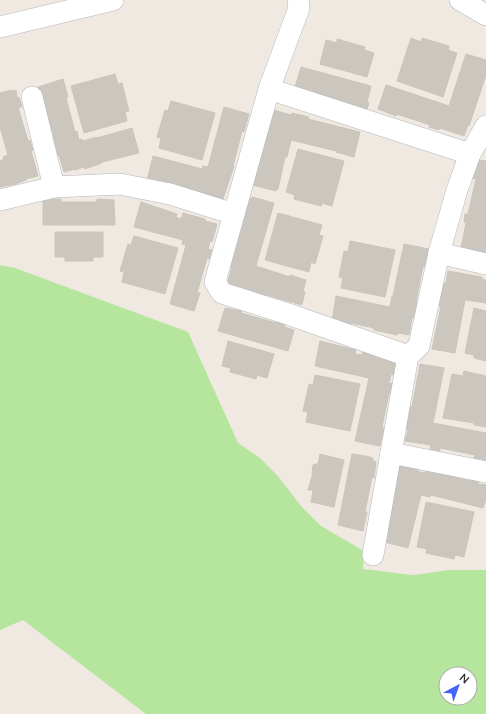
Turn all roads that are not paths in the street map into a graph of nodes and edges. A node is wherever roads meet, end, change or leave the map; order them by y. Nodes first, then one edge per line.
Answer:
1 (113, 0) edge
2 (298, 0) edge
3 (460, 0) edge
4 (486, 15) edge
5 (0, 27) edge
6 (269, 89) junction
7 (32, 97) dead end
8 (486, 126) edge
9 (470, 154) junction
10 (54, 187) junction
11 (0, 200) edge
12 (234, 214) junction
13 (439, 253) junction
14 (486, 264) edge
15 (408, 356) junction
16 (391, 453) junction
17 (486, 472) edge
18 (373, 555) dead end

1 - 5 street
2 - 6 street
3 - 4 street
6 - 9 street
6 - 12 street
7 - 10 street
8 - 9 street
9 - 13 street
10 - 11 street
10 - 12 street
12 - 15 street
13 - 14 street
13 - 15 street
15 - 16 street
16 - 17 street
16 - 18 street

